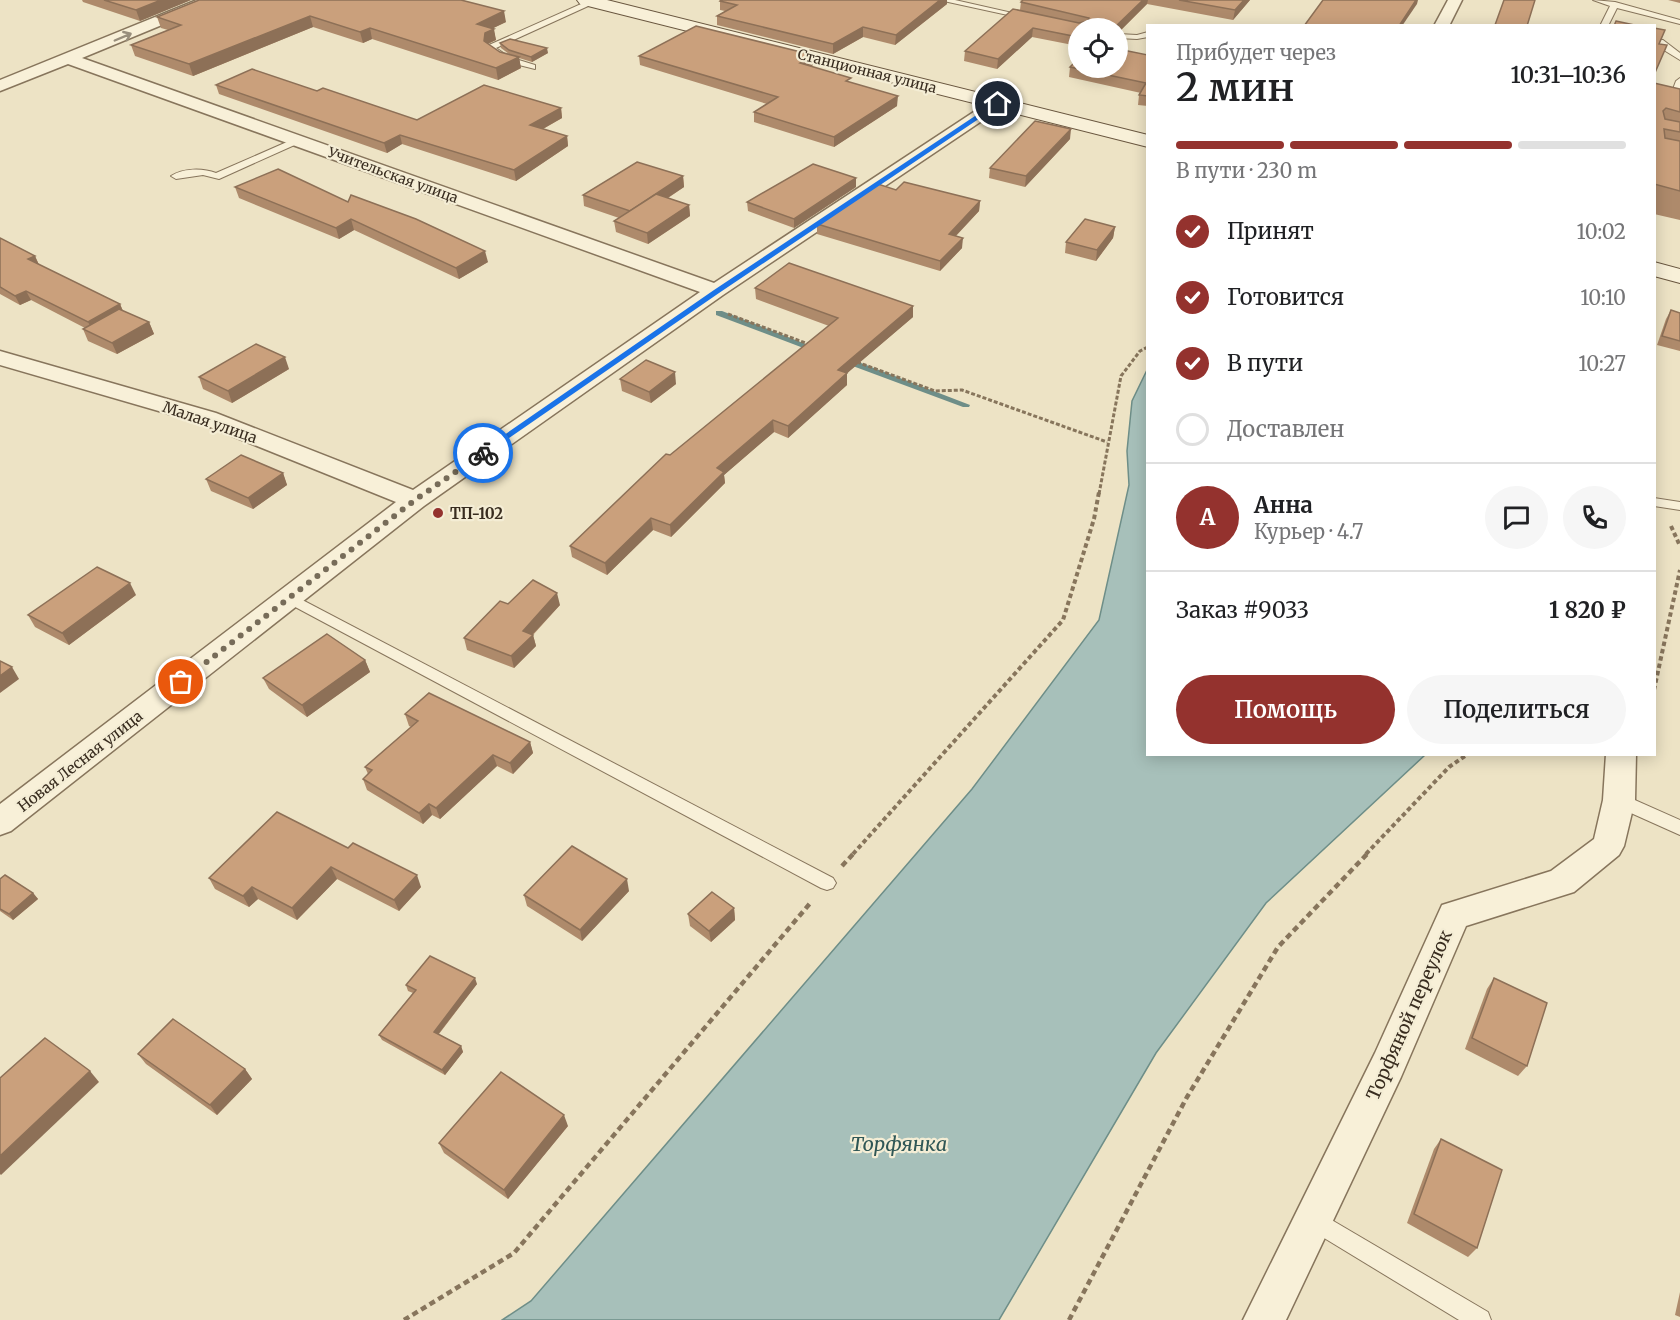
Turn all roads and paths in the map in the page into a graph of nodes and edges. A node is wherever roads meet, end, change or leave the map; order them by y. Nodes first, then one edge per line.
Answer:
1 (210, 0) edge
2 (943, 0) edge
3 (1455, 0) edge
4 (1597, 0) edge
5 (590, 1) edge
6 (1615, 4) junction
7 (1037, 19) edge
8 (1680, 21) edge
9 (1442, 24) edge
10 (1605, 24) edge
11 (1146, 35) edge
12 (1128, 37) edge
13 (1656, 41) edge
14 (1680, 57) edge
15 (69, 59) junction
16 (532, 67) edge
17 (1680, 81) edge
18 (0, 86) edge
19 (998, 104) junction
20 (1680, 107) edge
21 (296, 141) junction
22 (1146, 141) edge
23 (176, 176) dead end
24 (1656, 270) edge
25 (1680, 276) edge
26 (707, 297) junction
27 (817, 347) edge
28 (0, 358) edge
29 (849, 359) edge
30 (1107, 442) dead end
31 (415, 500) junction
32 (1656, 502) edge
33 (1680, 506) edge
34 (1680, 570) edge
35 (289, 598) junction
36 (1656, 681) edge
37 (1465, 756) edge
38 (1621, 756) edge
39 (1619, 800) junction
40 (0, 822) edge
41 (1680, 828) edge
42 (827, 883) dead end
43 (1313, 1220) junction
44 (1069, 1320) edge
45 (1264, 1320) edge
46 (1480, 1320) edge

15 -> 1 street
2 - 7 lane
3 - 9 street
4 - 6 lane
5 - 16 lane
5 - 19 main road, Станционная улица
6 - 8 lane
6 - 10 lane
11 - 12 lane
13 - 14 lane
15 - 18 street
15 - 21 street, Учительская улица
17 - 20 lane
19 - 22 main road, Станционная улица
19 - 26 street, Новая Лесная улица
21 - 23 lane
21 - 26 street, Учительская улица
24 - 25 main road
26 - 27 path
26 - 31 street, Новая Лесная улица
28 - 31 street, Малая улица
29 - 30 path
31 - 35 street, Новая Лесная улица
32 - 33 lane
34 - 36 path
35 - 40 street, Новая Лесная улица
35 - 42 lane
37 - 44 path
38 - 39 street, Торфяной переулок
39 - 41 lane
39 - 43 street, Торфяной переулок
43 - 45 street, Торфяной переулок
43 - 46 lane

